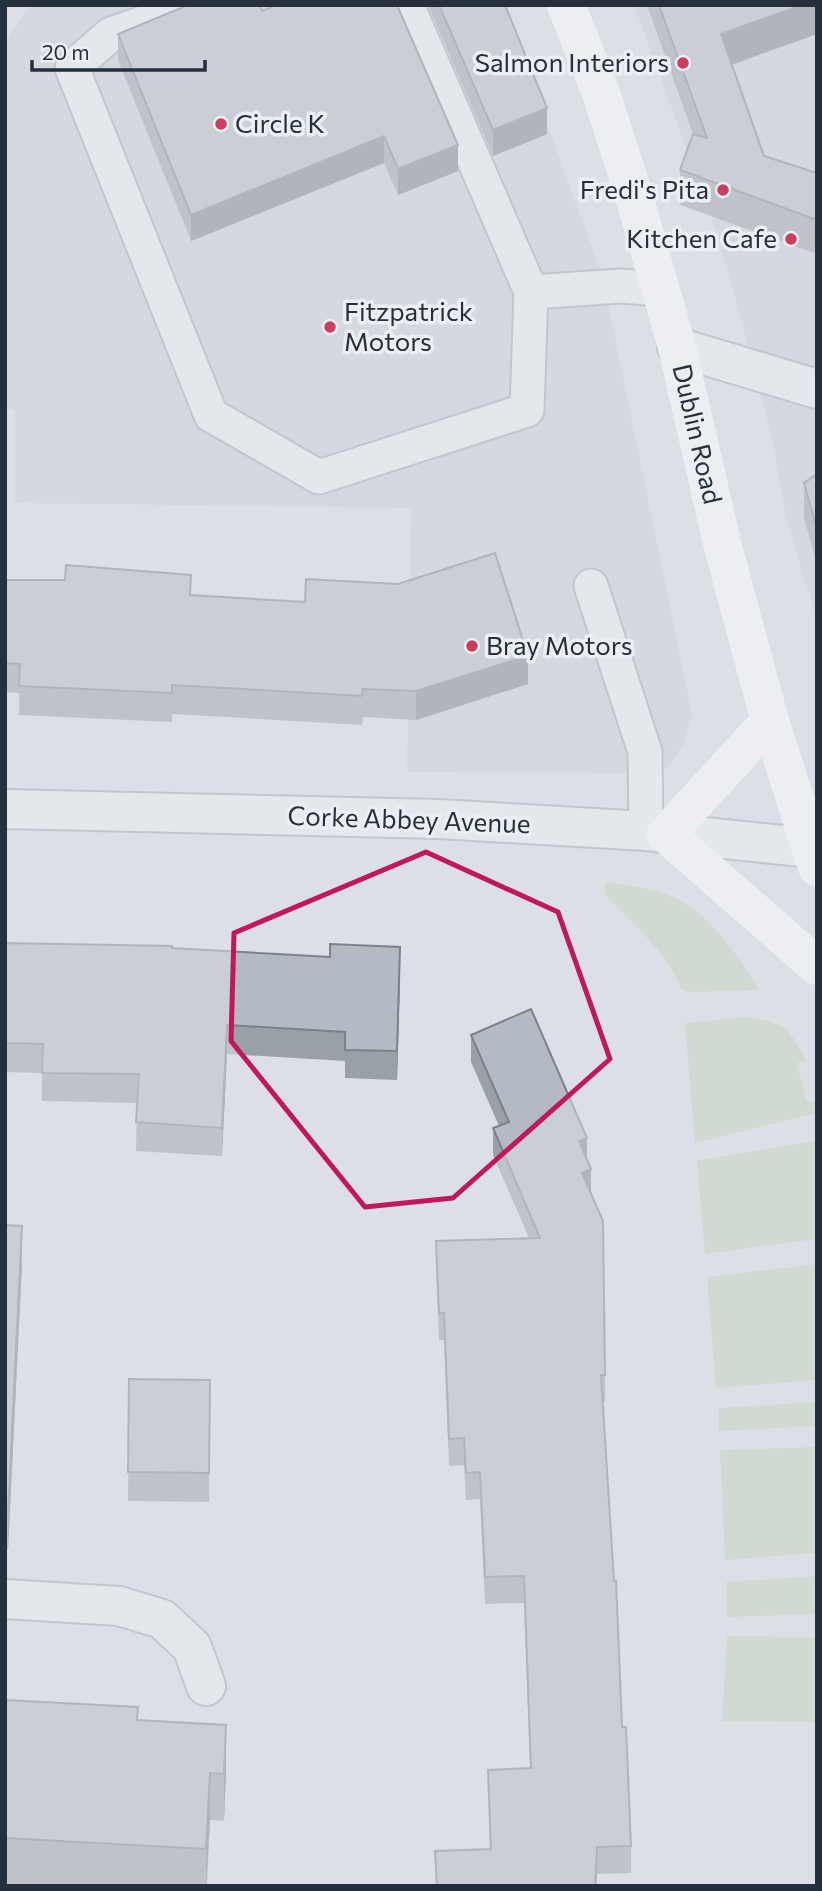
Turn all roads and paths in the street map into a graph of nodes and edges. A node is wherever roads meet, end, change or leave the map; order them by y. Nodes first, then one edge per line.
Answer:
1 (194, 5) edge
2 (408, 5) edge
3 (566, 5) edge
4 (661, 289) junction
5 (531, 292) junction
6 (677, 348) junction
7 (817, 389) edge
8 (591, 586) dead end
9 (770, 721) junction
10 (5, 809) edge
11 (656, 832) junction
12 (815, 854) edge
13 (817, 966) edge
14 (5, 1599) edge
15 (206, 1686) dead end

1 - 5 lane
2 - 5 lane
3 - 4 main road, Dublin Road
4 - 5 lane
4 - 6 main road, Dublin Road
6 - 7 street
6 - 9 main road, Dublin Road
8 - 11 lane
9 - 11 main road
9 - 12 main road, Dublin Road
10 - 11 street, Corke Abbey Avenue
11 - 12 street, Corke Abbey Avenue
11 - 13 main road
14 - 15 street

